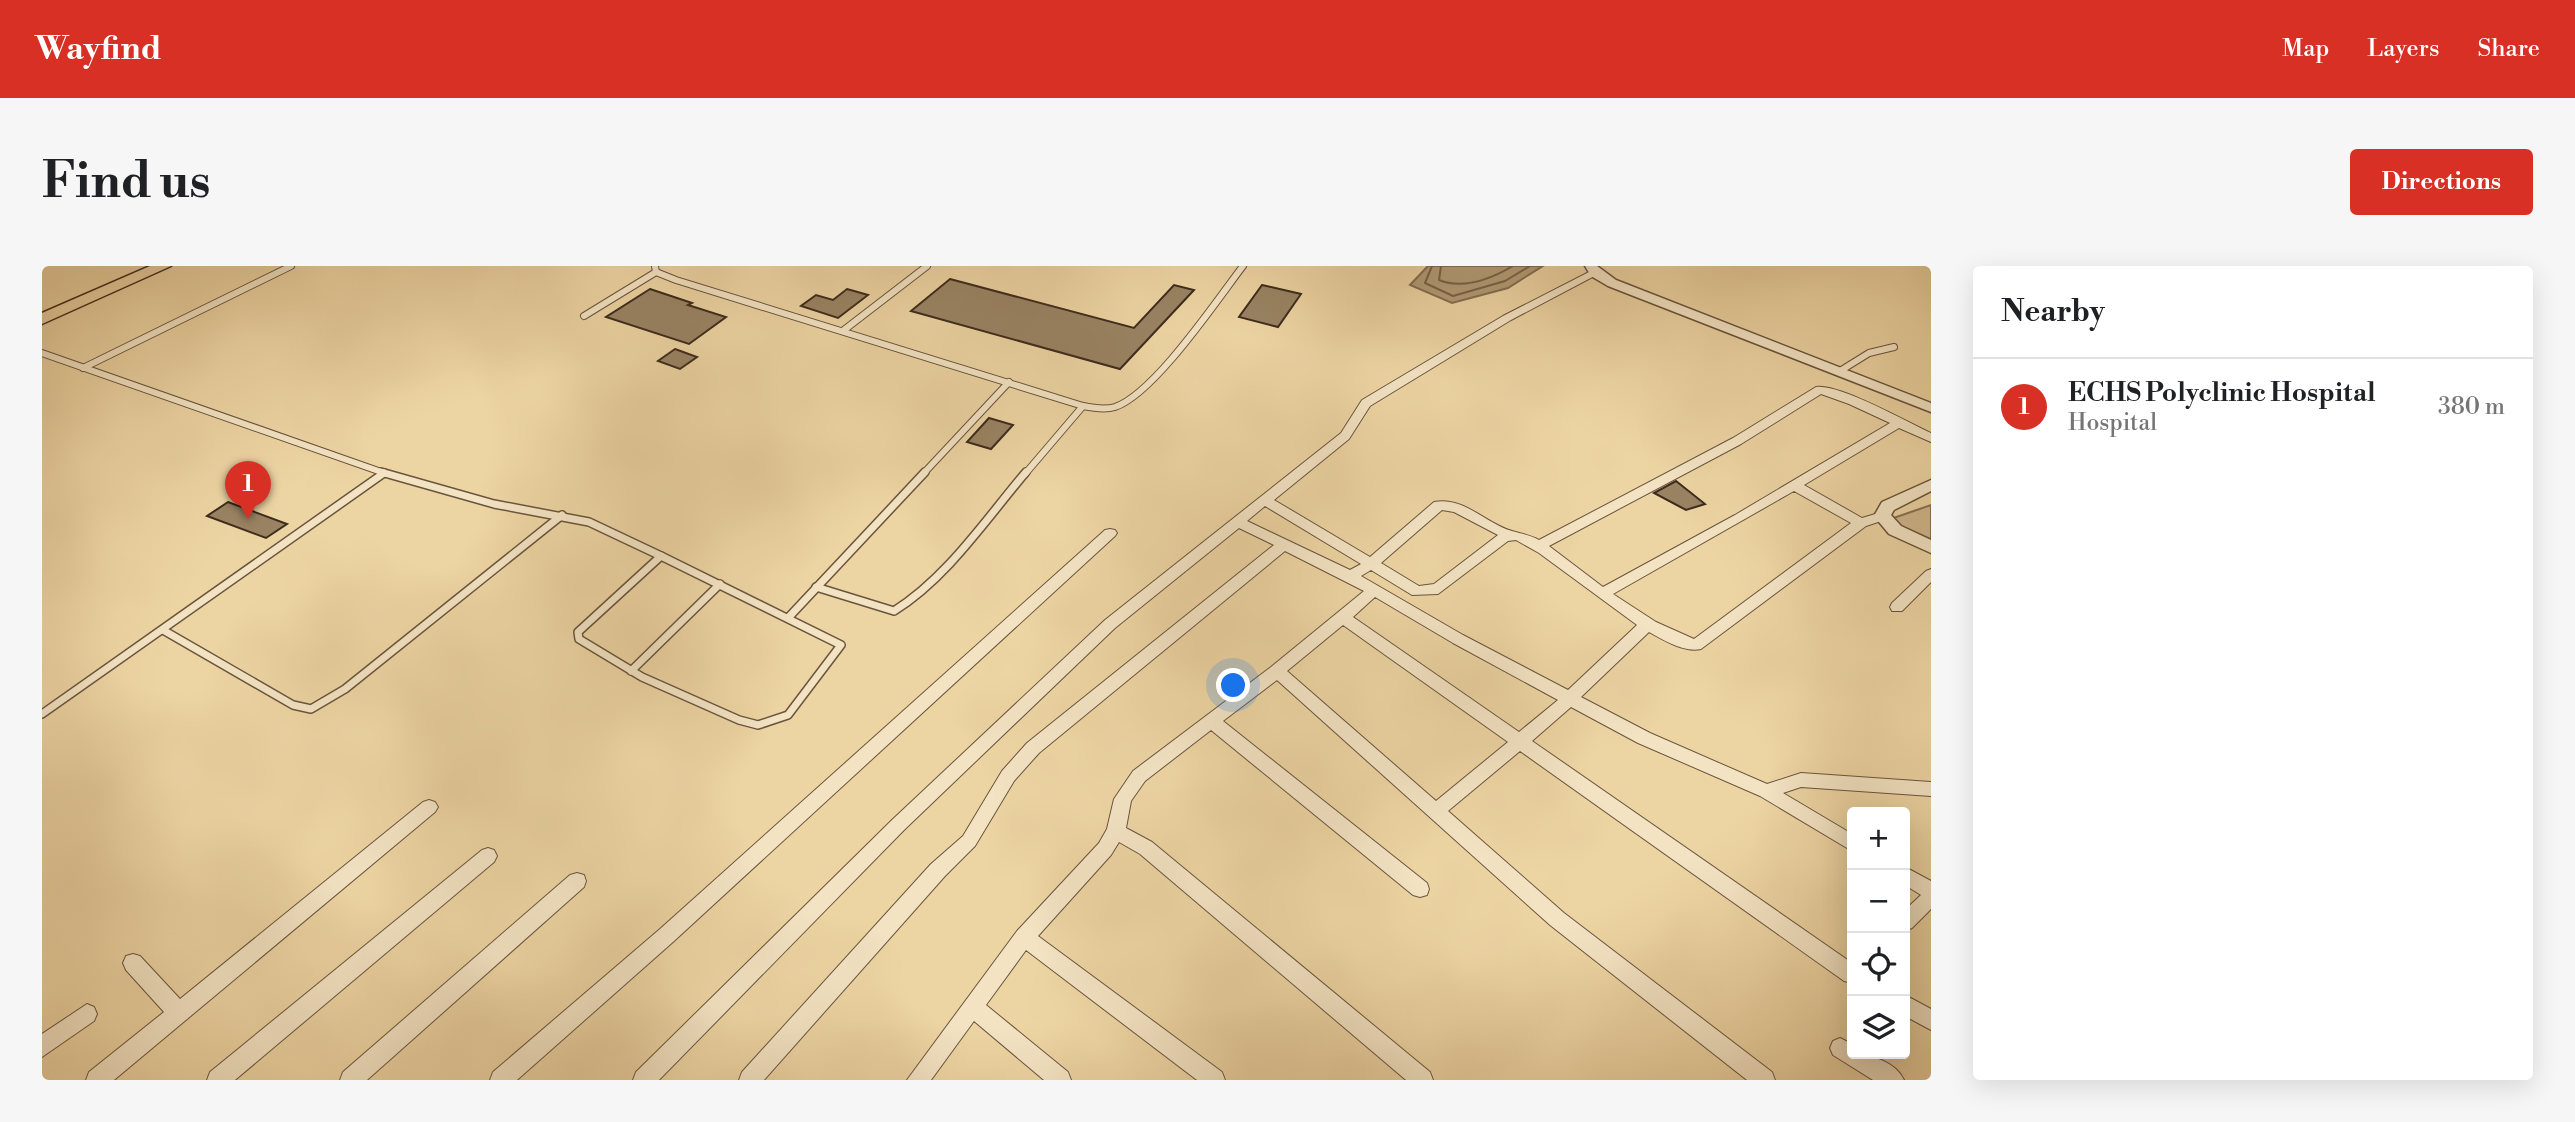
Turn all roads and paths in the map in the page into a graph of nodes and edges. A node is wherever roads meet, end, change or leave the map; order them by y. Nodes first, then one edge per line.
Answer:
1 (134, 266) edge
2 (163, 266) edge
3 (291, 266) edge
4 (927, 266) edge
5 (1243, 266) edge
6 (656, 269) edge
7 (1593, 269) edge
8 (42, 306) edge
9 (584, 316) dead end
10 (42, 318) edge
11 (844, 330) junction
12 (1894, 347) dead end
13 (42, 353) edge
14 (83, 368) junction
15 (1840, 371) junction
16 (1009, 382) junction
17 (1822, 390) junction
18 (1083, 405) junction
19 (1931, 408) edge
20 (1900, 422) junction
21 (1931, 438) edge
22 (384, 473) junction
23 (1931, 485) edge
24 (1795, 486) junction
25 (1266, 501) junction
26 (562, 515) junction
27 (1882, 516) junction
28 (1239, 523) junction
29 (1861, 523) junction
30 (1110, 533) dead end
31 (1509, 535) junction
32 (1283, 545) junction
33 (1539, 546) junction
34 (1931, 547) edge
35 (662, 555) junction
36 (1371, 564) junction
37 (1931, 574) edge
38 (1350, 576) junction
39 (720, 584) junction
40 (816, 587) junction
41 (1375, 590) junction
42 (1427, 592) junction
43 (1602, 594) junction
44 (1897, 607) dead end
45 (1405, 609) junction
46 (788, 618) junction
47 (1344, 618) junction
48 (1649, 623) junction
49 (163, 630) junction
50 (631, 671) junction
51 (1278, 671) junction
52 (1570, 697) junction
53 (42, 714) edge
54 (1211, 721) junction
55 (1518, 742) junction
56 (1931, 789) edge
57 (1766, 792) junction
58 (429, 807) dead end
59 (1437, 810) junction
60 (1116, 831) junction
61 (1847, 840) edge
62 (488, 856) dead end
63 (1910, 878) edge
64 (577, 881) dead end
65 (1420, 889) dead end
66 (1931, 891) edge
67 (1931, 897) edge
68 (1910, 917) edge
69 (1024, 937) junction
70 (133, 963) dead end
71 (1847, 971) edge
72 (972, 1006) junction
73 (1910, 1008) edge
74 (179, 1013) junction
75 (87, 1014) dead end
76 (1931, 1020) edge
77 (42, 1047) edge
78 (1840, 1048) dead end
79 (97, 1080) edge
80 (218, 1080) edge
81 (351, 1080) edge
82 (501, 1080) edge
83 (644, 1080) edge
84 (750, 1080) edge
85 (918, 1080) edge
86 (1060, 1080) edge
87 (1214, 1080) edge
88 (1422, 1080) edge
89 (1763, 1080) edge
90 (1893, 1080) edge

1 - 8 main road
2 - 10 main road
3 - 14 lane
4 - 11 lane
5 - 18 lane
6 - 9 lane
6 - 11 lane
7 - 15 street
7 - 25 street
11 - 16 lane
12 - 15 lane
13 - 14 lane
14 - 22 lane
15 - 17 street
15 - 19 street
16 - 18 lane
16 - 40 lane
17 - 20 street
17 - 33 street
18 - 40 lane
20 - 21 street
20 - 24 street
22 - 26 lane
22 - 49 lane
23 - 27 street
24 - 29 street
24 - 43 street
25 - 28 street
25 - 36 street
26 - 35 lane
26 - 49 lane
27 - 29 street
27 - 34 street
28 - 32 street
28 - 83 street
29 - 48 street
30 - 82 street
31 - 33 street
31 - 36 street
31 - 42 street
32 - 38 street
32 - 84 street
33 - 43 street
35 - 39 lane
35 - 50 lane
36 - 38 street
36 - 42 street
37 - 44 street
38 - 41 street
39 - 46 lane
39 - 50 lane
40 - 46 lane
41 - 45 street
41 - 47 street
42 - 45 street
43 - 48 street
45 - 52 street
46 - 50 lane
47 - 51 street
47 - 55 street
48 - 52 street
49 - 53 lane
51 - 54 street
51 - 59 street
52 - 55 street
52 - 57 street
54 - 60 street
54 - 65 street
55 - 59 street
55 - 71 street
56 - 57 street
57 - 61 street
58 - 74 street
59 - 89 street
60 - 69 street
60 - 88 street
62 - 80 street
63 - 66 street
64 - 81 street
67 - 68 street
69 - 72 street
69 - 87 street
70 - 74 street
72 - 85 street
72 - 86 street
73 - 76 street
74 - 79 street
75 - 77 street
78 - 90 street

